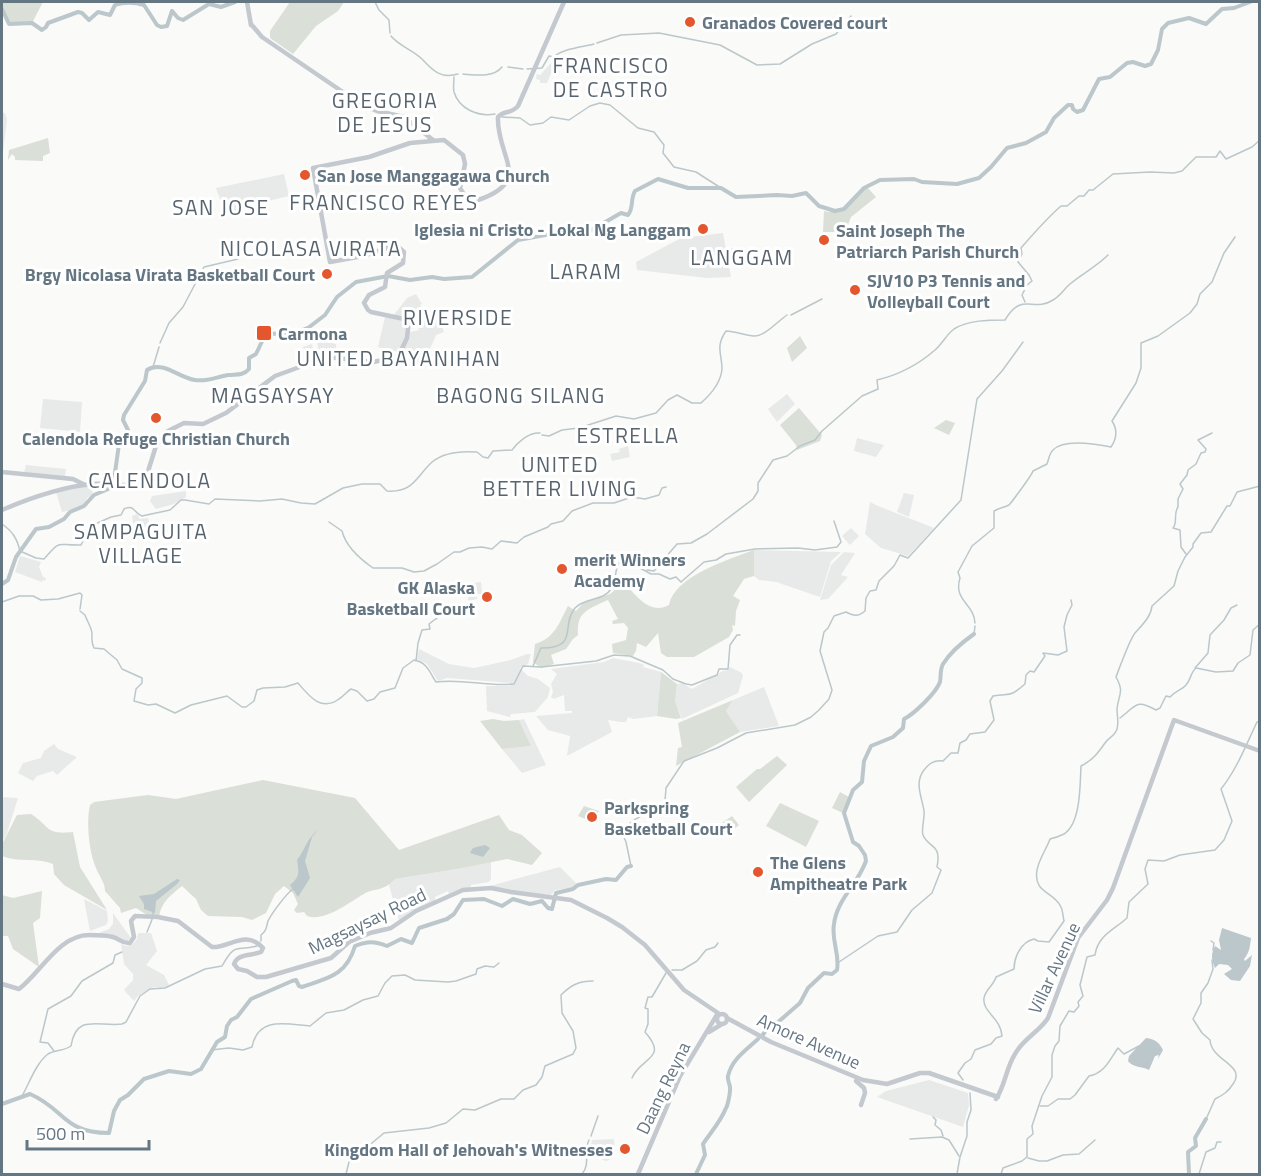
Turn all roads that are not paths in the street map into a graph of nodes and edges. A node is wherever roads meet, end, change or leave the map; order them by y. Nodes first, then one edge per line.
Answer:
1 (247, 2) edge
2 (564, 2) edge
3 (429, 140) junction
4 (2, 472) edge
5 (85, 485) junction
6 (2, 510) edge
7 (1260, 751) edge
8 (2, 984) edge
9 (723, 1016) junction
10 (723, 1024) junction
11 (756, 1035) junction
12 (762, 1039) junction
13 (856, 1081) junction
14 (880, 1084) junction
15 (861, 1105) dead end
16 (639, 1174) edge

1 - 3 main road
2 - 3 main road
3 - 5 main road
4 - 5 main road
5 - 6 main road
7 - 14 main road, Villar Avenue
8 - 9 main road, Magsaysay Road
9 - 10 main road, Daang Reyna
9 - 10 main road
9 - 11 main road, Amore Avenue
9 - 16 main road, Daang Reyna
10 - 11 main road, Amore Avenue
10 - 16 main road, Daang Reyna
11 - 12 main road, Amore Avenue
12 - 13 main road, Amore Avenue
12 - 14 main road, Amore Avenue
13 - 14 main road, Amore Avenue
13 - 15 main road

